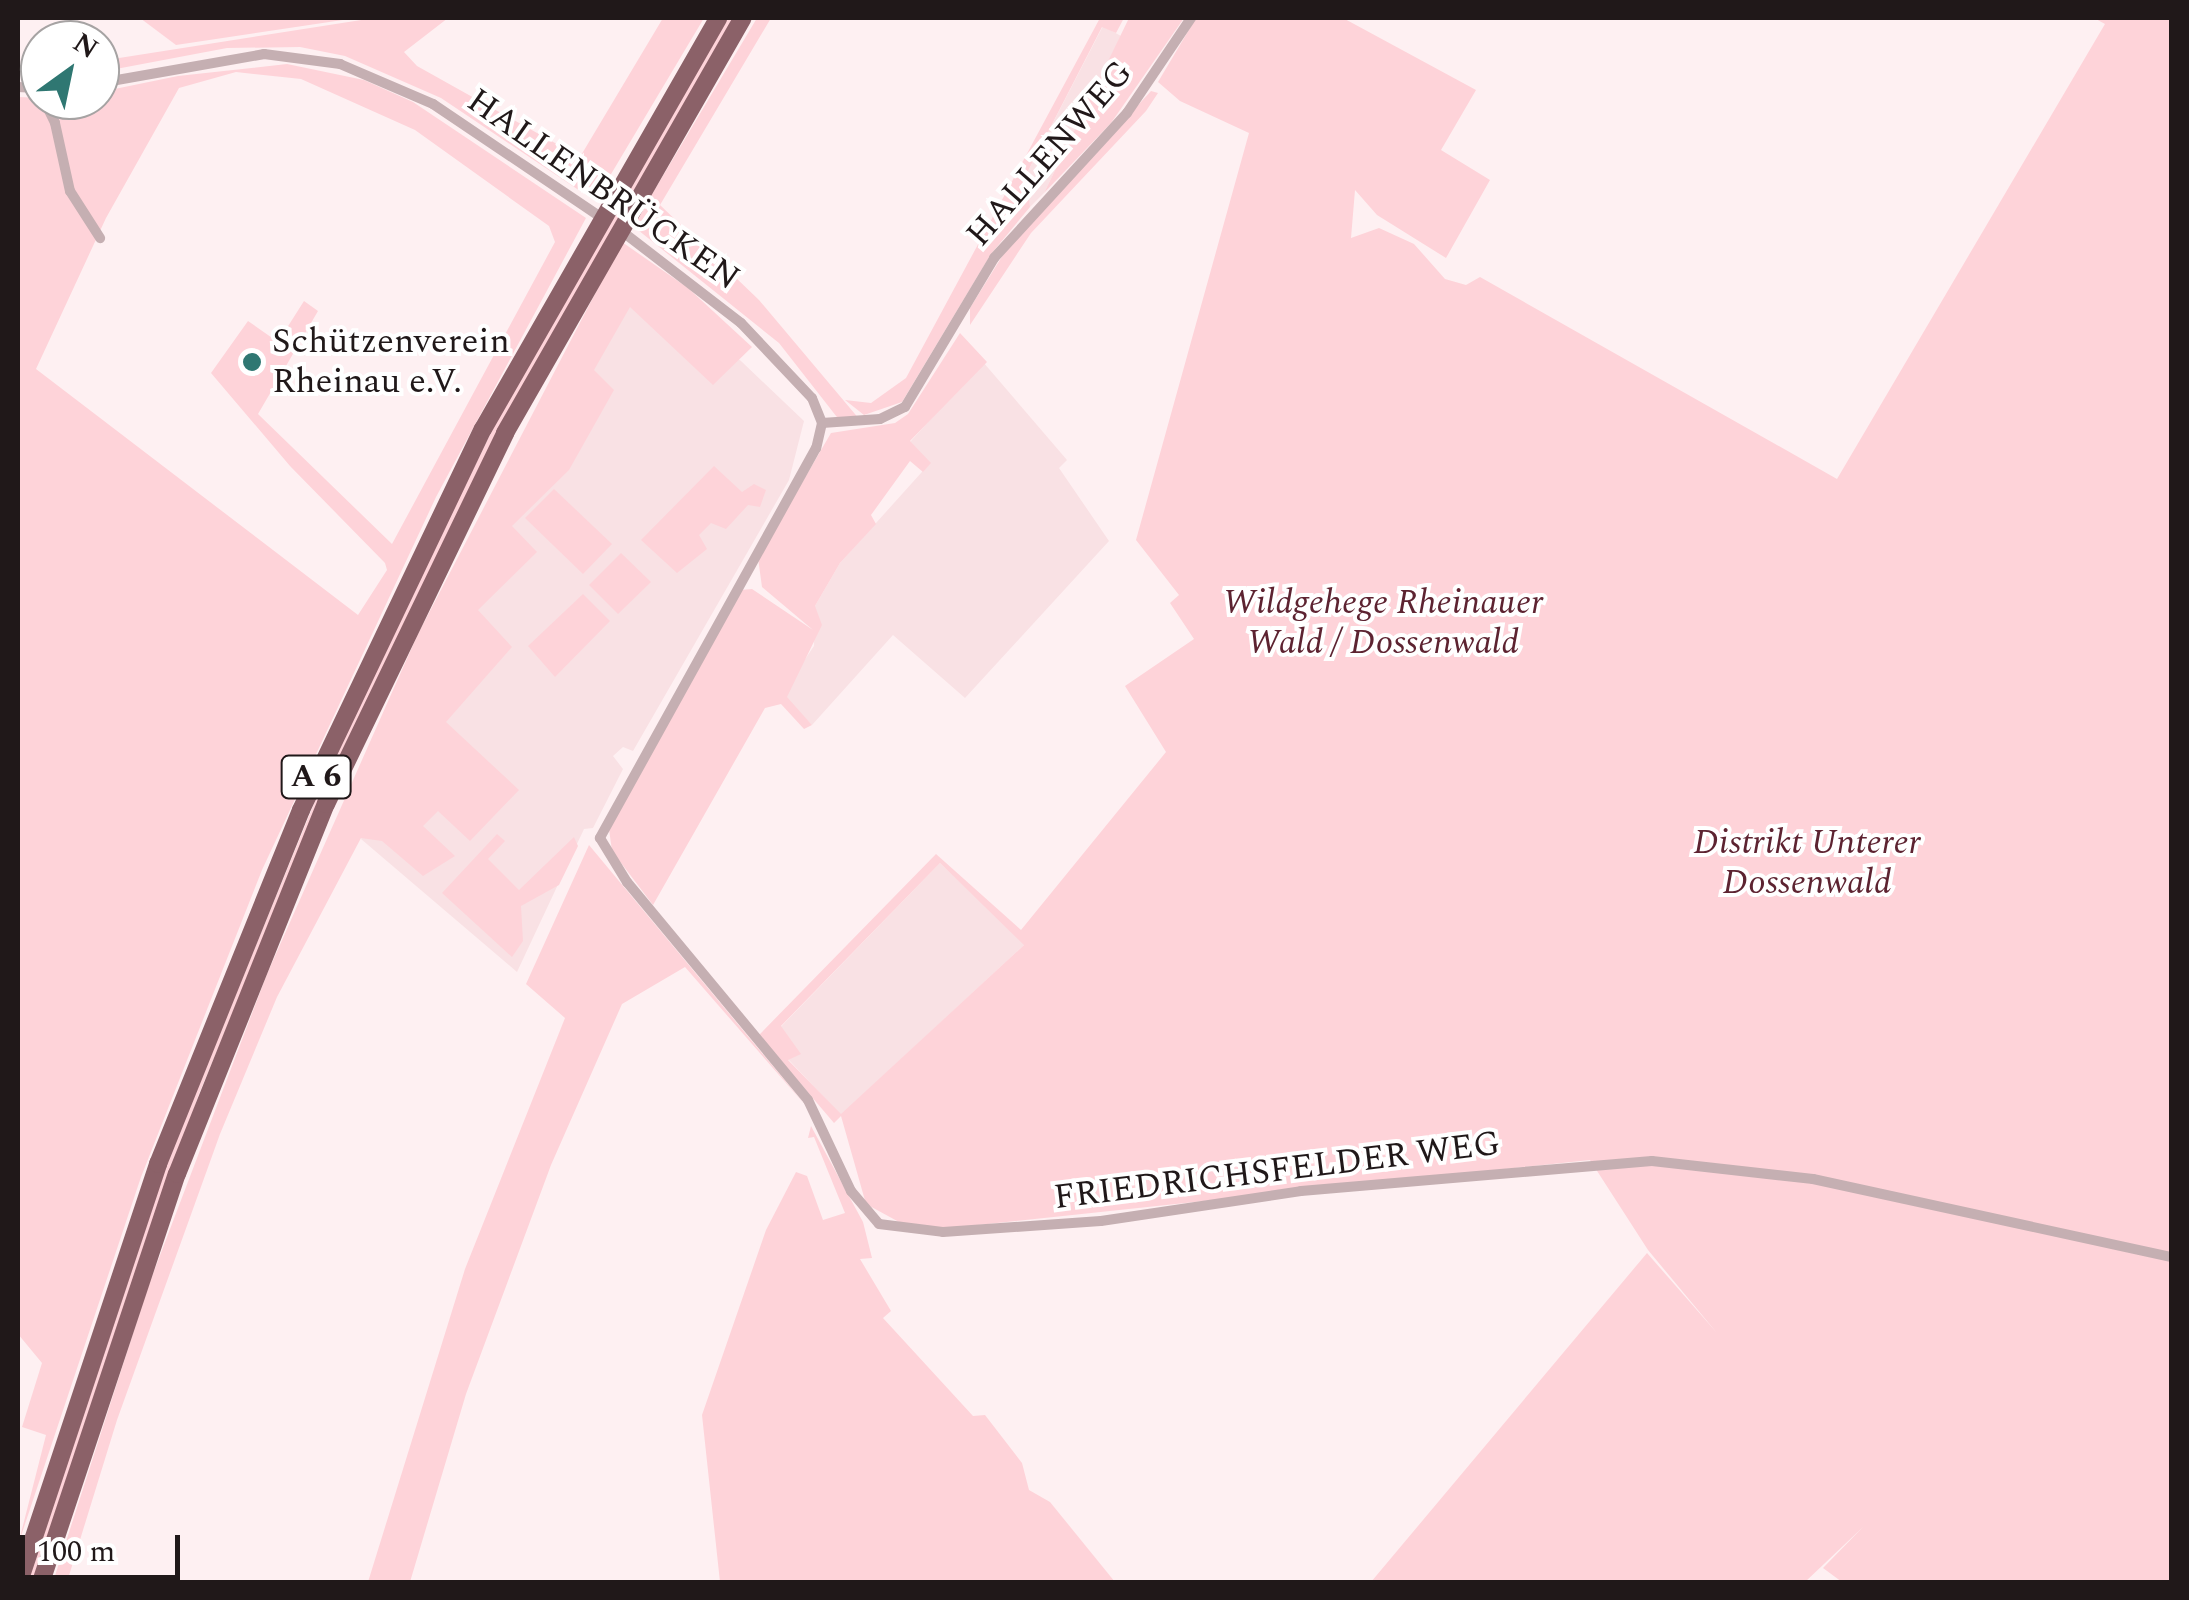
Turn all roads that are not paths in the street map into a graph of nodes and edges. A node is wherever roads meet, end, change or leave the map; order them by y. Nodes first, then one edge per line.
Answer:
1 (718, 18) edge
2 (743, 18) edge
3 (1191, 18) edge
4 (120, 79) edge
5 (51, 120) edge
6 (100, 238) dead end
7 (822, 423) junction
8 (2172, 1256) edge
9 (19, 1582) edge
10 (41, 1582) edge

1 - 9 highway, A 6
2 - 10 highway, A 6
3 - 7 street, HALLENWEG
4 - 7 street, HALLENBRÜCKEN
5 - 6 street
7 - 8 street, FRIEDRICHSFELDER WEG

